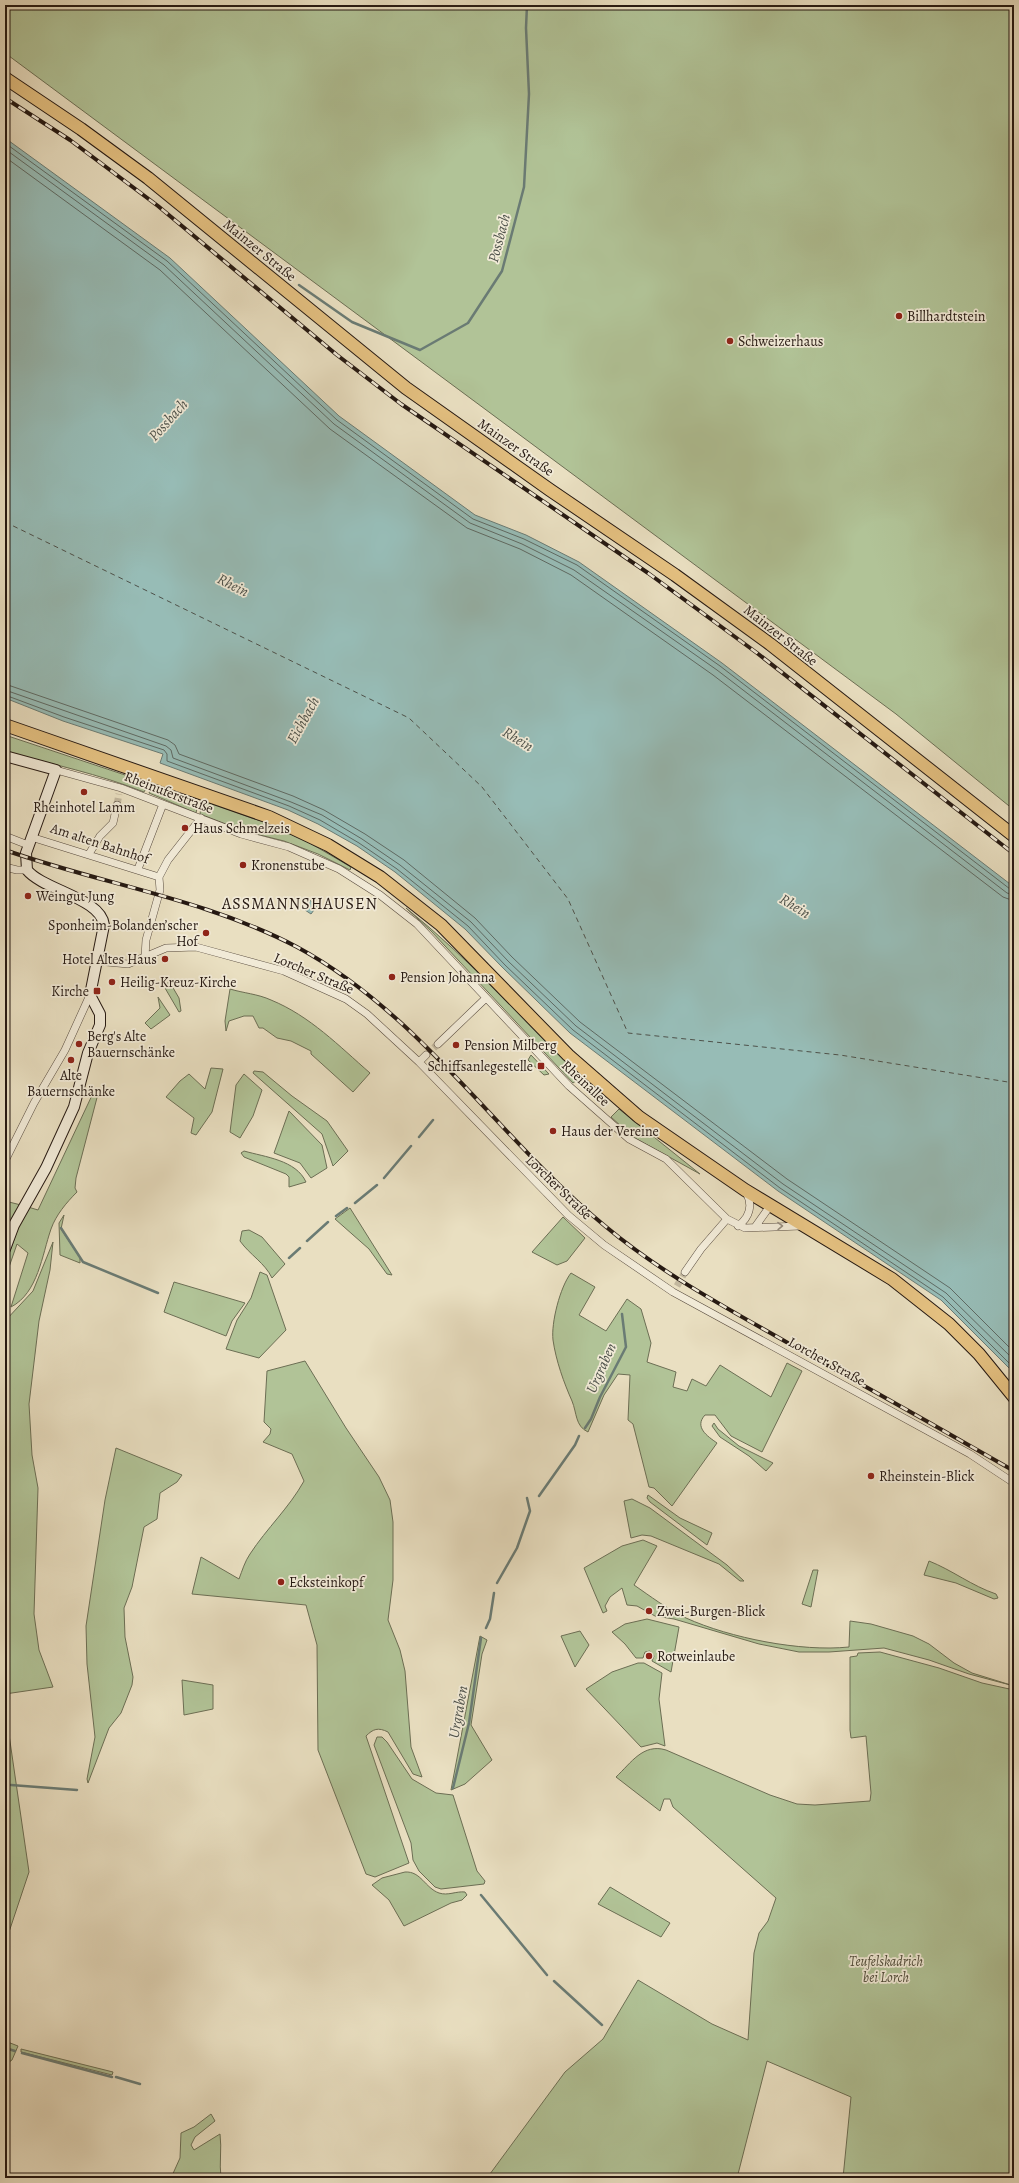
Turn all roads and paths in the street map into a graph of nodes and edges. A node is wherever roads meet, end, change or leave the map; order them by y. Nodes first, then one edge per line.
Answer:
1 (5, 78) edge
2 (5, 725) edge
3 (5, 756) edge
4 (56, 770) junction
5 (163, 804) junction
6 (117, 805) tunnel mouth
7 (202, 818) junction
8 (5, 836) edge
9 (1014, 836) edge
10 (30, 841) junction
11 (88, 854) junction
12 (5, 867) edge
13 (138, 869) junction
14 (27, 870) junction
15 (159, 878) junction
16 (145, 957) junction
17 (96, 961) junction
18 (90, 994) junction
19 (486, 998) junction
20 (438, 1044) tunnel mouth
21 (426, 1055) tunnel mouth
22 (419, 1062) junction
23 (5, 1161) edge
24 (745, 1190) junction
25 (770, 1206) junction
26 (727, 1219) junction
27 (738, 1226) junction
28 (804, 1226) junction
29 (755, 1228) junction
30 (5, 1249) edge
31 (685, 1272) tunnel mouth
32 (1014, 1397) edge
33 (1014, 1483) edge

1 - 9 main road, Mainzer Straße
2 - 24 main road
3 - 4 main road, Rheinuferstraße
4 - 5 street, Rheinuferstraße
4 - 10 main road, Am alten Bahnhof
5 - 7 street, Rheinuferstraße
5 - 13 street
6 - 11 street
7 - 15 street
7 - 19 street, Rheinuferstraße
8 - 10 street
10 - 11 street, Am alten Bahnhof
10 - 14 main road, Am alten Bahnhof
11 - 13 street, Am alten Bahnhof
12 - 14 street
13 - 15 street, Am alten Bahnhof
14 - 17 main road
15 - 16 street
16 - 17 street, Lorcher Straße
16 - 22 street, Lorcher Straße
17 - 18 main road
18 - 23 street
18 - 30 main road
19 - 20 street
19 - 26 street, Rheinallee
21 - 22 street
22 - 33 street, Lorcher Straße
24 - 25 main road
24 - 27 street
25 - 28 main road
25 - 29 street
26 - 27 street, Rheinallee
26 - 31 street
27 - 29 street, Rheinallee
29 -> 28 street, Rheinallee
28 - 32 main road

